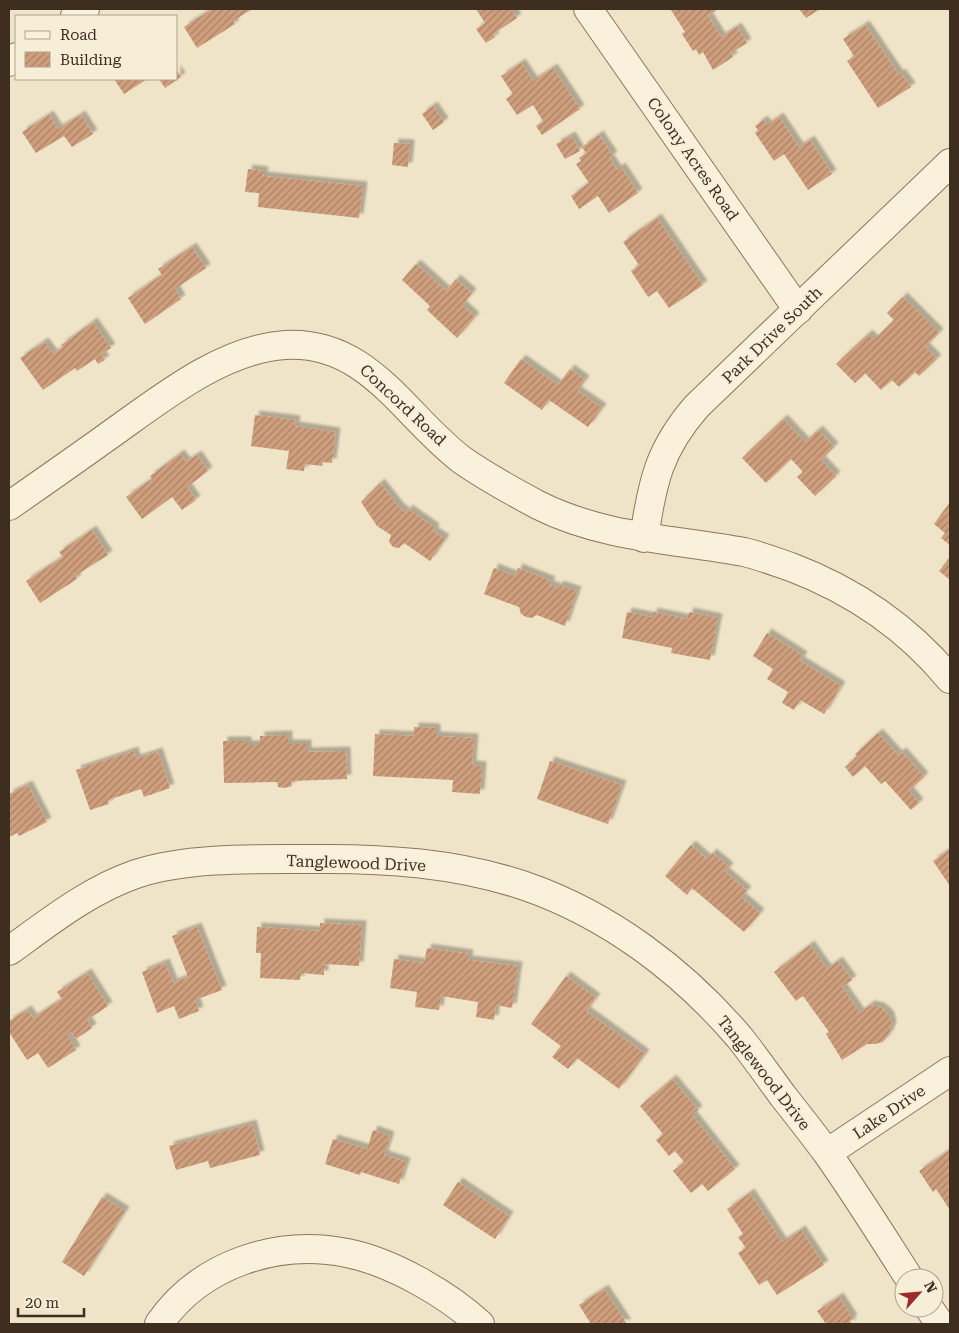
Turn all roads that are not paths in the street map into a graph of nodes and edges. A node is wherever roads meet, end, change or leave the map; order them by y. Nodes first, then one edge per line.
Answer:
1 (588, 9) edge
2 (950, 163) edge
3 (798, 310) junction
4 (9, 506) edge
5 (644, 538) junction
6 (950, 679) edge
7 (9, 951) edge
8 (950, 1071) edge
9 (827, 1153) junction
10 (902, 1268) edge
11 (158, 1324) edge
12 (480, 1324) edge

1 - 3 street, Colony Acres Road
2 - 3 street, Park Drive South
3 - 5 street, Park Drive South
4 - 5 street, Concord Road
5 - 6 street, Concord Road
7 - 9 street, Tanglewood Drive
8 - 9 street, Lake Drive
9 - 10 street, Tanglewood Drive
11 - 12 street

